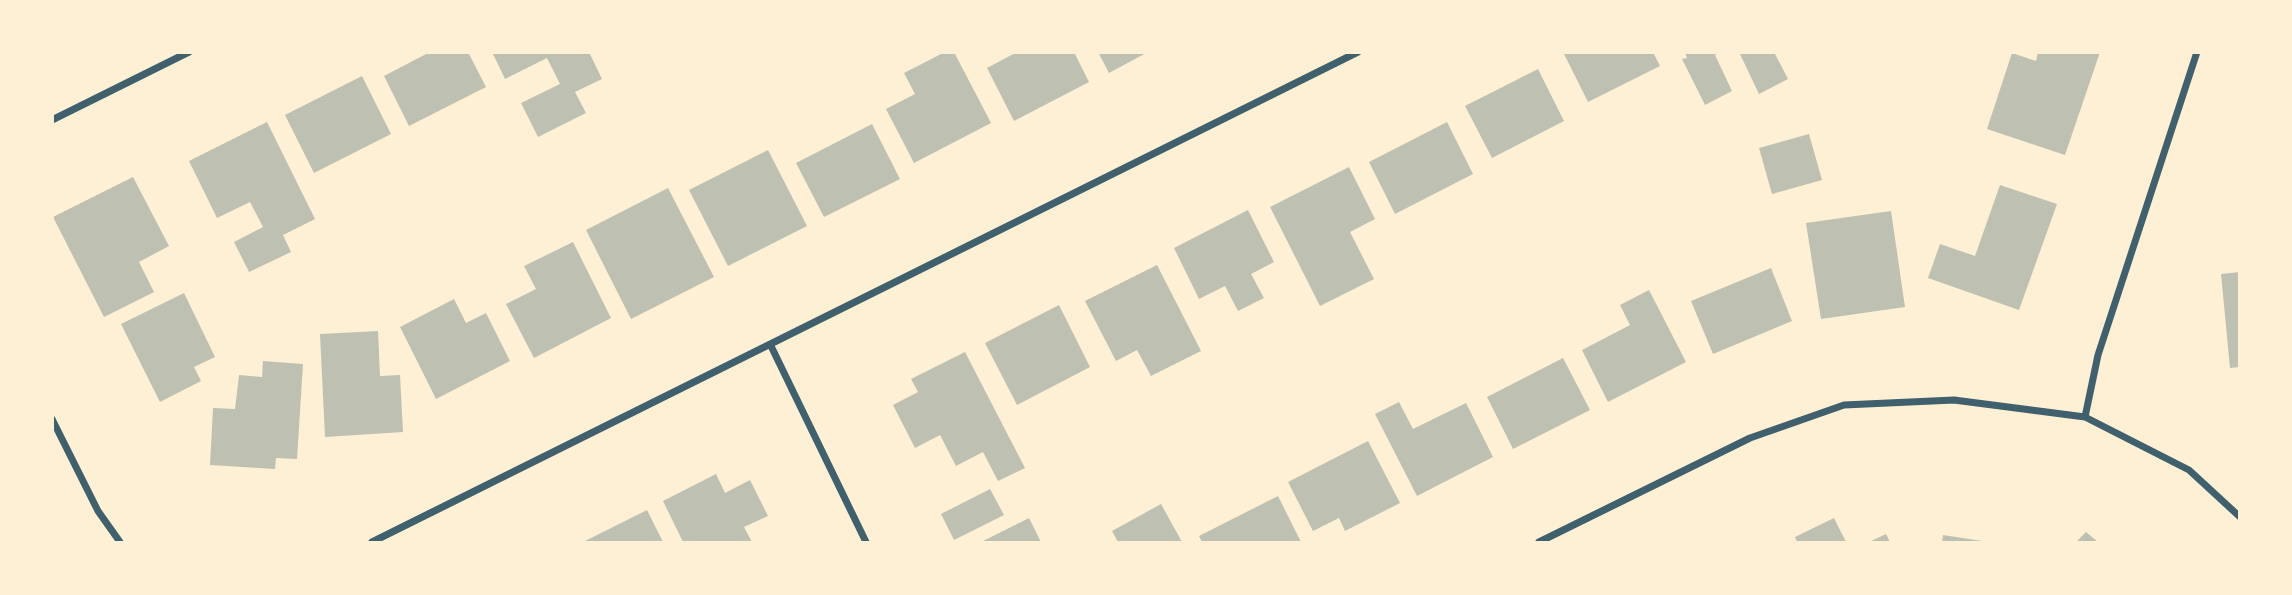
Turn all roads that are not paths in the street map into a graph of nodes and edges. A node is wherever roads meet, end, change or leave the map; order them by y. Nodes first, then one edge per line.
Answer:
1 (189, 52) edge
2 (1358, 52) edge
3 (2197, 52) edge
4 (52, 120) edge
5 (771, 346) junction
6 (2085, 417) junction
7 (52, 419) edge
8 (2239, 517) edge
9 (120, 542) edge
10 (372, 542) edge
11 (866, 542) edge
12 (1539, 542) edge

1 - 4 street
2 - 5 street
3 - 6 street
5 - 10 street
5 - 11 street
6 - 8 street
6 - 12 street
7 - 9 street

